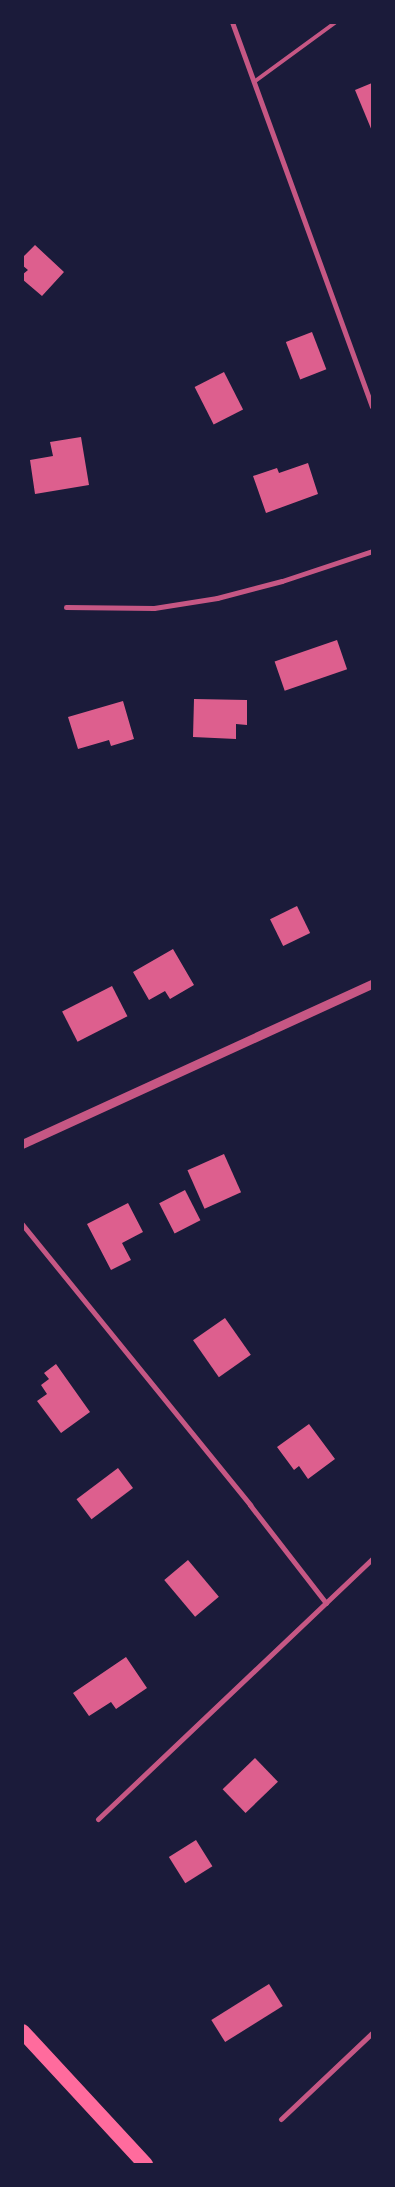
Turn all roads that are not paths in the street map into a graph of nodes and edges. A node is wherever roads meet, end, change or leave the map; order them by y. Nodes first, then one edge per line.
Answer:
1 (232, 22) edge
2 (336, 22) edge
3 (254, 82) junction
4 (372, 406) edge
5 (372, 551) edge
6 (66, 607) dead end
7 (372, 984) edge
8 (22, 1144) edge
9 (22, 1224) edge
10 (372, 1559) edge
11 (326, 1603) junction
12 (98, 1819) dead end
13 (22, 2031) edge
14 (372, 2033) edge
15 (281, 2119) dead end
16 (144, 2164) edge

1 - 3 street
2 - 3 lane
3 - 4 street
5 - 6 street
7 - 8 street
9 - 11 street
10 - 11 street
11 - 12 street
13 - 16 highway
14 - 15 street

